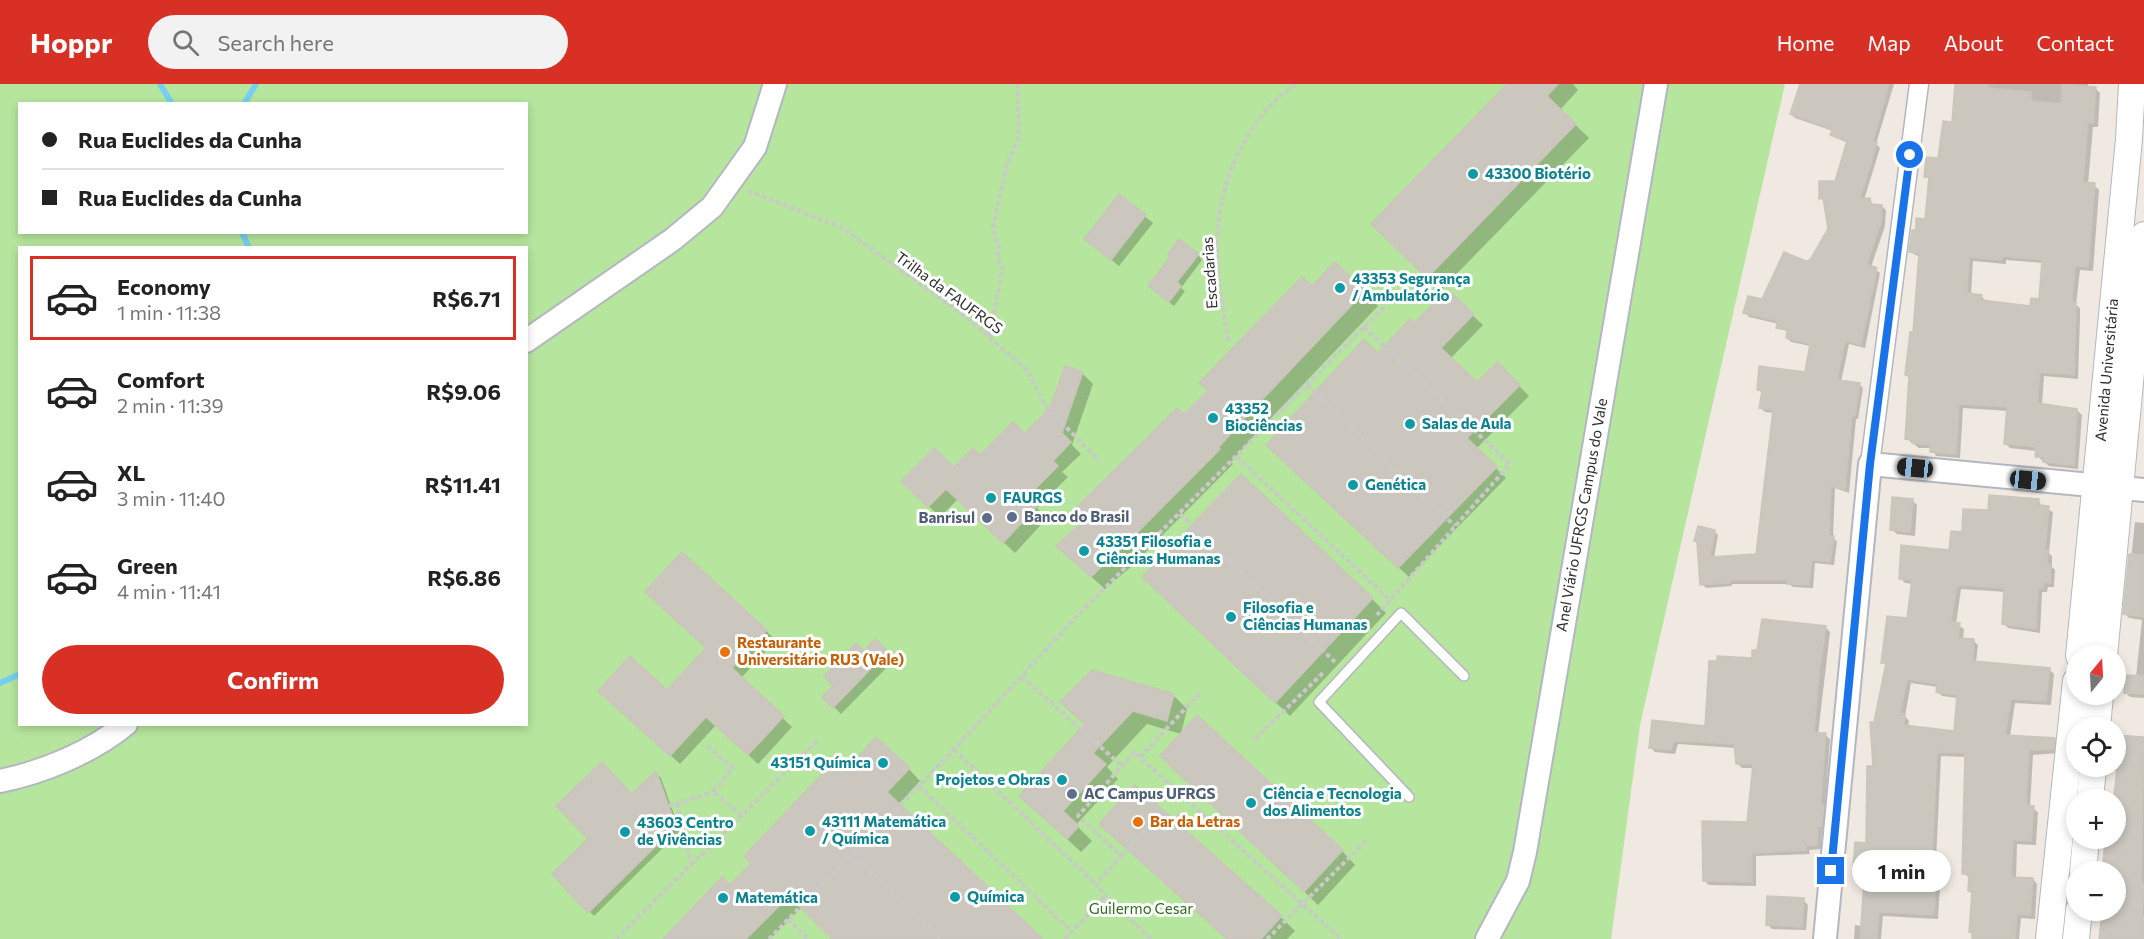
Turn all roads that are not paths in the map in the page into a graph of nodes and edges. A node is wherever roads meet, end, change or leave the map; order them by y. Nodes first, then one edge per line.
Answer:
1 (775, 84) edge
2 (1656, 84) edge
3 (1919, 84) edge
4 (2132, 84) edge
5 (2144, 235) edge
6 (528, 340) edge
7 (1870, 464) junction
8 (2120, 488) edge
9 (2082, 645) edge
10 (2105, 645) edge
11 (1464, 676) dead end
12 (2073, 705) edge
13 (124, 726) edge
14 (0, 781) edge
15 (1409, 797) dead end
16 (2078, 921) edge
17 (1487, 939) edge
18 (1825, 939) edge
19 (2049, 939) edge
20 (2076, 939) edge

1 - 6 street
2 - 17 street, Anel Viário UFRGS Campus do Vale
3 - 7 street
4 - 8 main road, Avenida Universitária
5 - 8 main road, Avenida Universitária
7 - 8 street
7 - 18 street
8 - 9 main road, Avenida Universitária
8 - 10 main road, Avenida Universitária
11 - 15 lane
12 - 19 main road
13 - 14 street
16 - 20 main road

